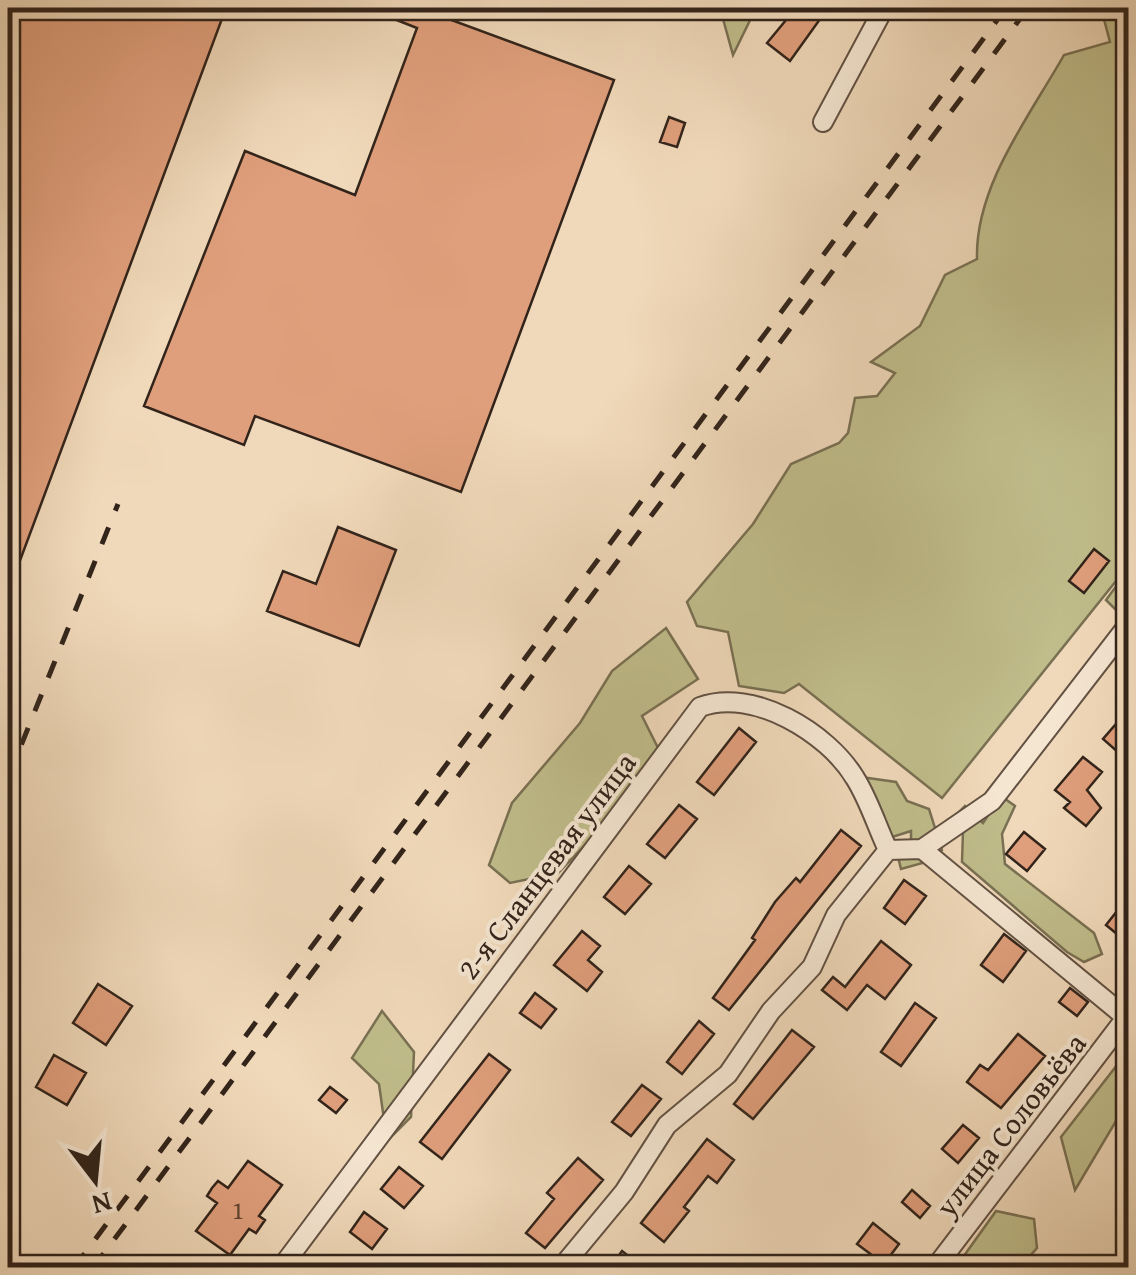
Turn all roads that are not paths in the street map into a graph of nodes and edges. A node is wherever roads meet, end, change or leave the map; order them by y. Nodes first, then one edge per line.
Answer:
1 (884, 8) edge
2 (823, 122) dead end
3 (1128, 625) edge
4 (922, 849) junction
5 (888, 850) junction
6 (1128, 1017) edge
7 (281, 1268) edge
8 (561, 1268) edge
9 (935, 1268) edge

1 - 2 street
3 - 4 street
4 - 5 street
4 - 6 street
5 - 7 street, 2-я Сланцевая улица
5 - 8 street
6 - 9 street, улица Соловьёва

